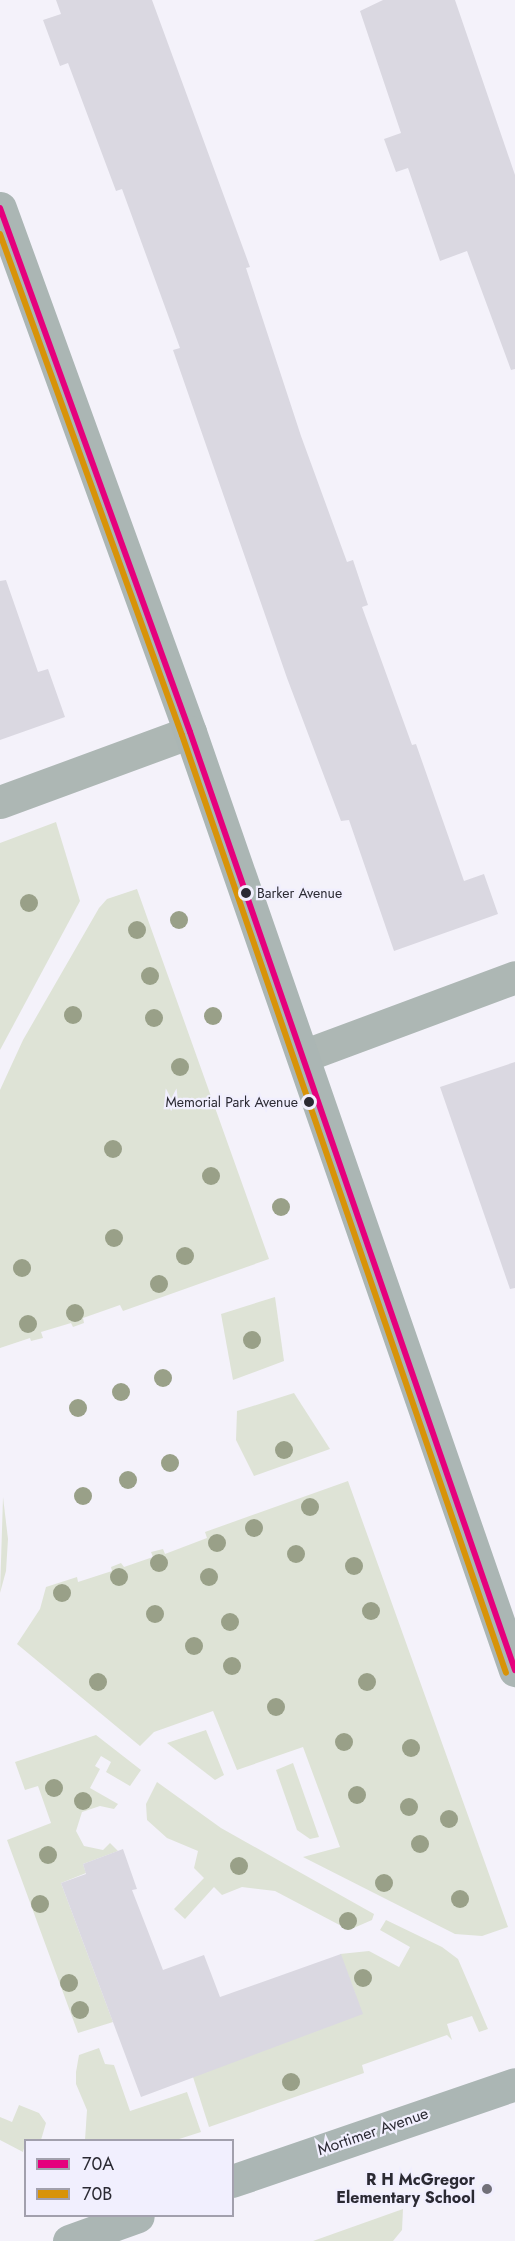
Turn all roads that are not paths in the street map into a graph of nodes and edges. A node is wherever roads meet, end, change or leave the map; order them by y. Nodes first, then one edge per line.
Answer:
1 (0, 208) edge
2 (190, 732) junction
3 (0, 802) edge
4 (515, 977) edge
5 (303, 1056) junction
6 (515, 1670) edge
7 (515, 2084) edge
8 (234, 2180) edge
9 (135, 2217) edge
10 (69, 2241) edge

1 - 2 main road
2 - 3 street
2 - 5 main road
4 - 5 street
5 - 6 main road
7 - 8 main road, Mortimer Avenue
9 - 10 main road

